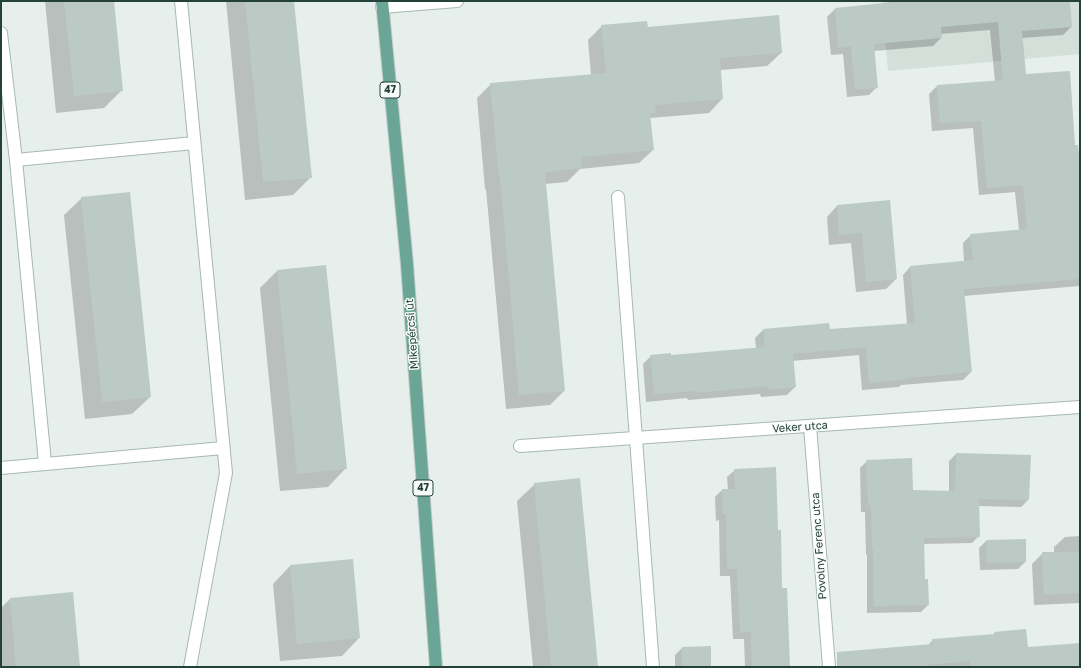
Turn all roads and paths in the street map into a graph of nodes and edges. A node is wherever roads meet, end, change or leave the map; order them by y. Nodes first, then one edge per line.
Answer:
1 (181, 1) edge
2 (457, 1) edge
3 (382, 4) edge
4 (1, 34) edge
5 (194, 143) junction
6 (16, 160) junction
7 (618, 197) dead end
8 (1080, 407) edge
9 (810, 426) junction
10 (636, 438) junction
11 (520, 446) dead end
12 (223, 448) junction
13 (45, 463) junction
14 (1, 468) edge
15 (190, 667) edge
16 (436, 667) edge
17 (653, 667) edge
18 (829, 667) edge

1 - 5 street
2 - 3 street
3 - 16 main road, Mikepércsi út / 47
4 - 6 street
5 - 6 street
5 - 12 street
6 - 13 street
7 - 10 street
8 - 9 street, Veker utca
9 - 10 street, Veker utca
9 - 18 street, Povolny Ferenc utca
10 - 11 street, Veker utca
10 - 17 street
12 - 13 street
12 - 15 street
13 - 14 street

